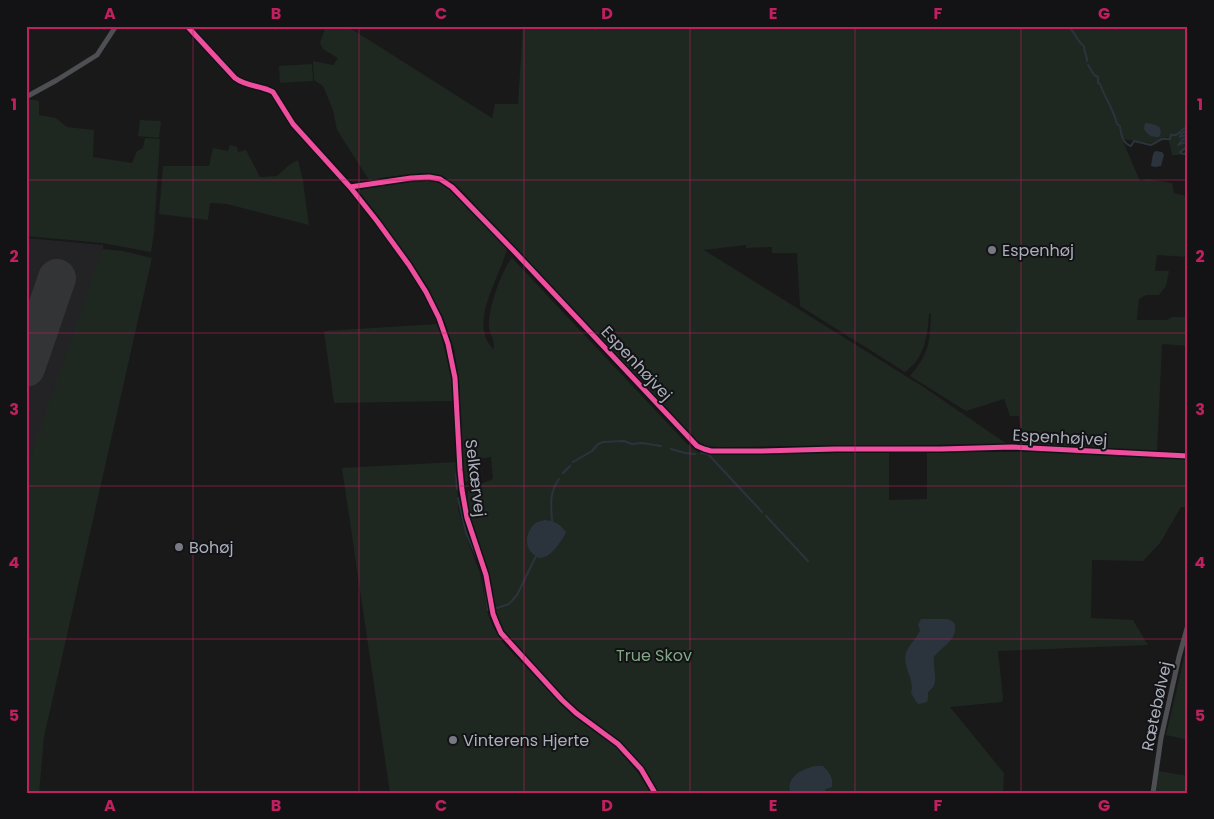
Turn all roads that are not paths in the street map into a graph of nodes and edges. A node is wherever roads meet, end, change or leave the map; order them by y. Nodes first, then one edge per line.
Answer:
1 (116, 26) edge
2 (188, 26) edge
3 (26, 97) edge
4 (350, 186) junction
5 (1188, 456) edge
6 (1188, 624) edge
7 (655, 793) edge
8 (1153, 793) edge

1 - 3 street
2 - 4 street
4 - 5 street, Espenhøjvej
4 - 7 street, Selkærvej
6 - 8 street, Rætebølvej

